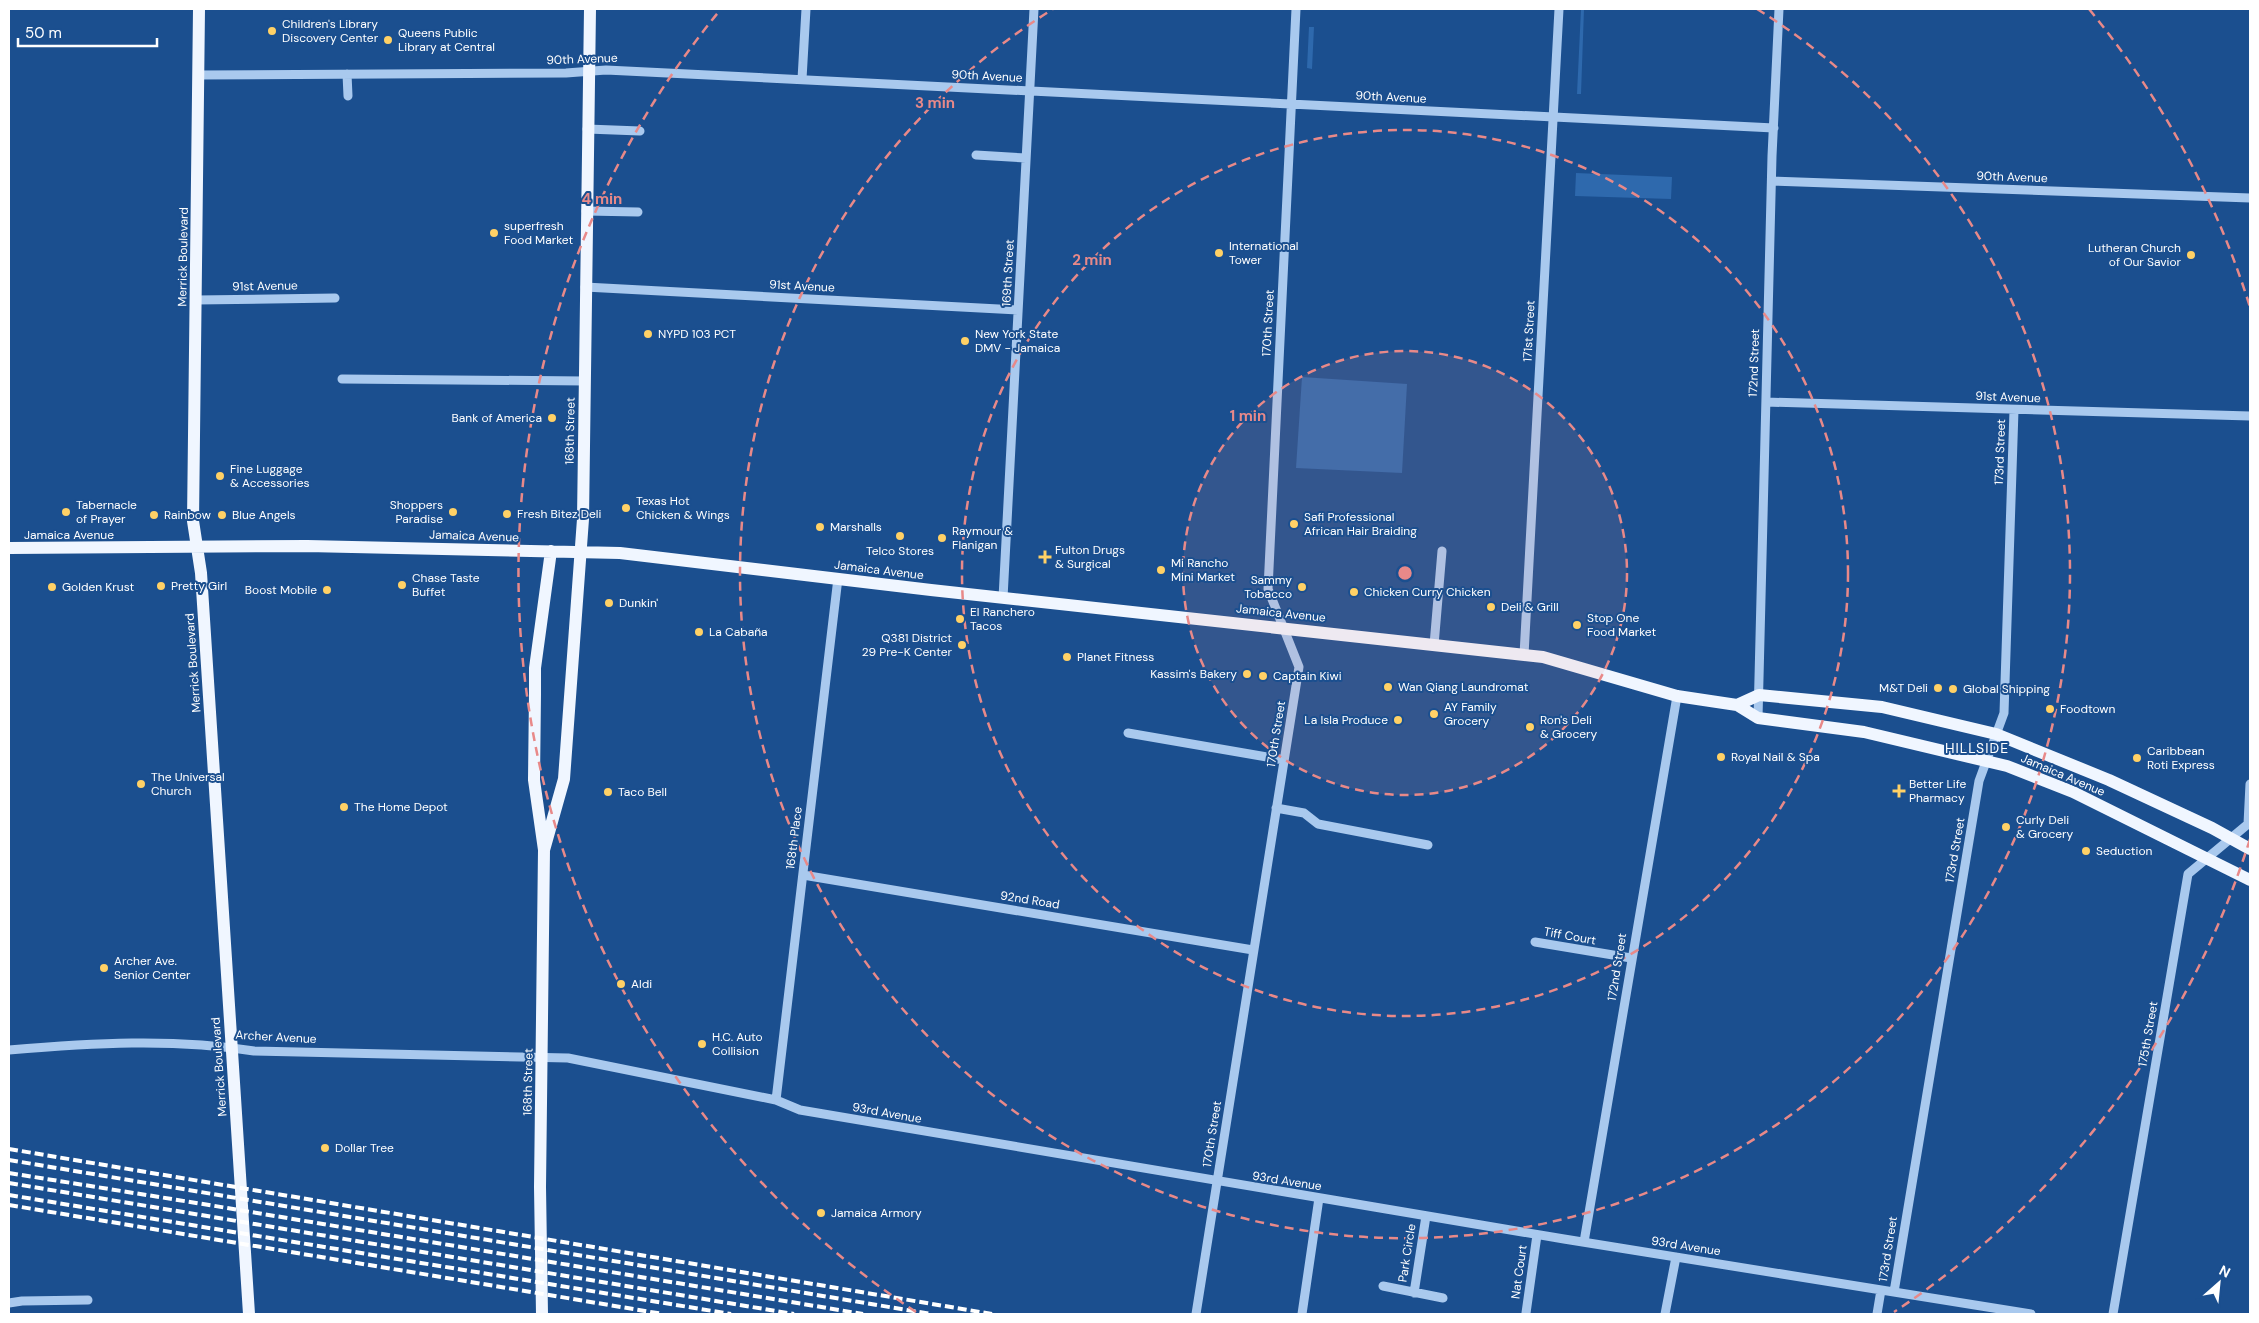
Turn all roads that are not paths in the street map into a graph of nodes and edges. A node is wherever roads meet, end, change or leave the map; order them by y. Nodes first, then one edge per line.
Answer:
1 (199, 9) edge
2 (590, 9) edge
3 (806, 9) edge
4 (1034, 9) edge
5 (1296, 9) edge
6 (1559, 9) edge
7 (1779, 9) edge
8 (588, 71) junction
9 (347, 74) junction
10 (199, 75) junction
11 (802, 80) junction
12 (1030, 91) junction
13 (348, 96) dead end
14 (1291, 104) junction
15 (1553, 117) junction
16 (1774, 128) junction
17 (587, 129) junction
18 (640, 131) dead end
19 (976, 155) dead end
20 (1026, 158) junction
21 (1772, 181) junction
22 (2250, 198) edge
23 (586, 211) junction
24 (638, 212) dead end
25 (585, 287) junction
26 (335, 298) dead end
27 (196, 300) junction
28 (1018, 310) junction
29 (342, 379) dead end
30 (584, 380) junction
31 (1766, 402) junction
32 (2014, 410) junction
33 (2250, 416) edge
34 (9, 548) edge
35 (196, 548) junction
36 (552, 551) junction
37 (1442, 551) dead end
38 (581, 552) junction
39 (838, 578) junction
40 (1003, 598) junction
41 (1283, 628) junction
42 (1434, 645) junction
43 (1524, 655) junction
44 (1759, 695) junction
45 (1677, 696) junction
46 (1737, 705) junction
47 (1758, 718) junction
48 (1128, 733) dead end
49 (1996, 734) junction
50 (1284, 760) junction
51 (1987, 761) junction
52 (2250, 784) edge
53 (1276, 808) junction
54 (2231, 838) junction
55 (1428, 845) dead end
56 (2250, 849) edge
57 (544, 850) junction
58 (2206, 859) junction
59 (802, 875) junction
60 (2250, 880) edge
61 (1535, 942) dead end
62 (1253, 950) junction
63 (1631, 958) junction
64 (232, 1047) junction
65 (9, 1050) edge
66 (542, 1058) junction
67 (776, 1100) junction
68 (1217, 1182) junction
69 (1319, 1198) junction
70 (1426, 1216) junction
71 (1537, 1235) junction
72 (1584, 1242) junction
73 (1676, 1257) junction
74 (1383, 1286) dead end
75 (1881, 1290) junction
76 (1894, 1292) junction
77 (1414, 1293) junction
78 (1443, 1298) dead end
79 (88, 1300) dead end
80 (9, 1304) edge
81 (1526, 1313) edge
82 (249, 1314) edge
83 (542, 1314) edge
84 (1196, 1314) edge
85 (1302, 1314) edge
86 (1665, 1314) edge
87 (1877, 1314) edge
88 (2031, 1314) edge
89 (2113, 1314) edge

1 - 10 main road, Merrick Boulevard
2 - 8 main road, 168th Street
3 - 11 street
4 - 12 street, 169th Street
5 - 14 street, 170th Street
6 - 15 street, 171st Street
7 - 16 street, 172nd Street
8 - 9 street, 90th Avenue
8 - 11 street, 90th Avenue
8 - 17 main road, 168th Street
9 - 10 street, 90th Avenue
9 - 13 street
10 - 27 main road, Merrick Boulevard
11 - 12 street, 90th Avenue
12 - 14 street, 90th Avenue
12 - 20 street, 169th Street
14 - 15 street, 90th Avenue
14 - 41 street, 170th Street
15 - 16 street, 90th Avenue
15 - 43 street, 171st Street
16 - 21 street, 172nd Street
17 - 18 street
17 - 23 main road, 168th Street
19 - 20 street
20 - 28 street, 169th Street
21 - 22 street, 90th Avenue
21 - 31 street, 172nd Street
23 - 24 street
23 - 25 main road, 168th Street
25 - 28 street, 91st Avenue
25 - 30 main road, 168th Street
26 - 27 street, 91st Avenue
27 - 35 main road, Merrick Boulevard
28 - 40 street, 169th Street
29 - 30 street
30 - 38 main road, 168th Street
31 - 32 street, 91st Avenue
31 - 44 street, 172nd Street
32 - 33 street, 91st Avenue
32 - 49 street, 173rd Street
34 - 35 main road, Jamaica Avenue
35 - 36 main road, Jamaica Avenue
35 - 64 main road, Merrick Boulevard
36 - 38 main road, Jamaica Avenue
36 - 57 main road, 168th Street
37 - 42 street
38 - 39 main road, Jamaica Avenue
38 - 57 main road, 168th Street
39 - 40 main road, Jamaica Avenue
39 - 59 street, 168th Place
40 - 41 main road, Jamaica Avenue
41 - 42 main road, Jamaica Avenue
41 - 50 street, 170th Street
42 - 43 main road, Jamaica Avenue
43 - 45 main road, Jamaica Avenue
44 - 46 main road
44 - 47 street, 172nd Street
44 - 49 main road, Jamaica Avenue
45 - 46 main road, Jamaica Avenue
45 - 63 street, 172nd Street
46 - 47 main road, Jamaica Avenue
47 - 51 main road, Jamaica Avenue
48 - 50 street
49 - 51 street, 173rd Street
49 - 54 main road, Jamaica Avenue
50 - 53 street, 170th Street
51 - 58 main road, Jamaica Avenue
51 - 76 street, 173rd Street
52 - 54 street, 175th Street
53 - 55 street
53 - 62 street, 170th Street
54 - 56 main road, Jamaica Avenue
54 - 58 street, 175th Street
57 - 66 main road, 168th Street
58 - 60 main road, Jamaica Avenue
58 - 89 street, 175th Street
59 - 62 street, 92nd Road
59 - 67 street, 168th Place
61 - 63 street, Tiff Court
62 - 68 street, 170th Street
63 - 72 street, 172nd Street
64 - 65 street, Archer Avenue
64 - 66 street, Archer Avenue
64 - 82 main road, Merrick Boulevard
66 - 67 street, 93rd Avenue
66 - 83 main road, 168th Street
67 - 68 street, 93rd Avenue
68 - 69 street, 93rd Avenue
68 - 84 street, 170th Street
69 - 70 street, 93rd Avenue
69 - 85 street
70 - 71 street, 93rd Avenue
70 - 77 street, Park Circle
71 - 72 street, 93rd Avenue
71 - 81 street, Nat Court
72 - 73 street, 93rd Avenue
73 - 75 street, 93rd Avenue
73 - 86 street
74 - 77 street, Park Circle
75 - 76 street, 93rd Avenue
75 - 87 street
76 - 88 street, 93rd Avenue
77 - 78 street, Park Circle
79 - 80 street

